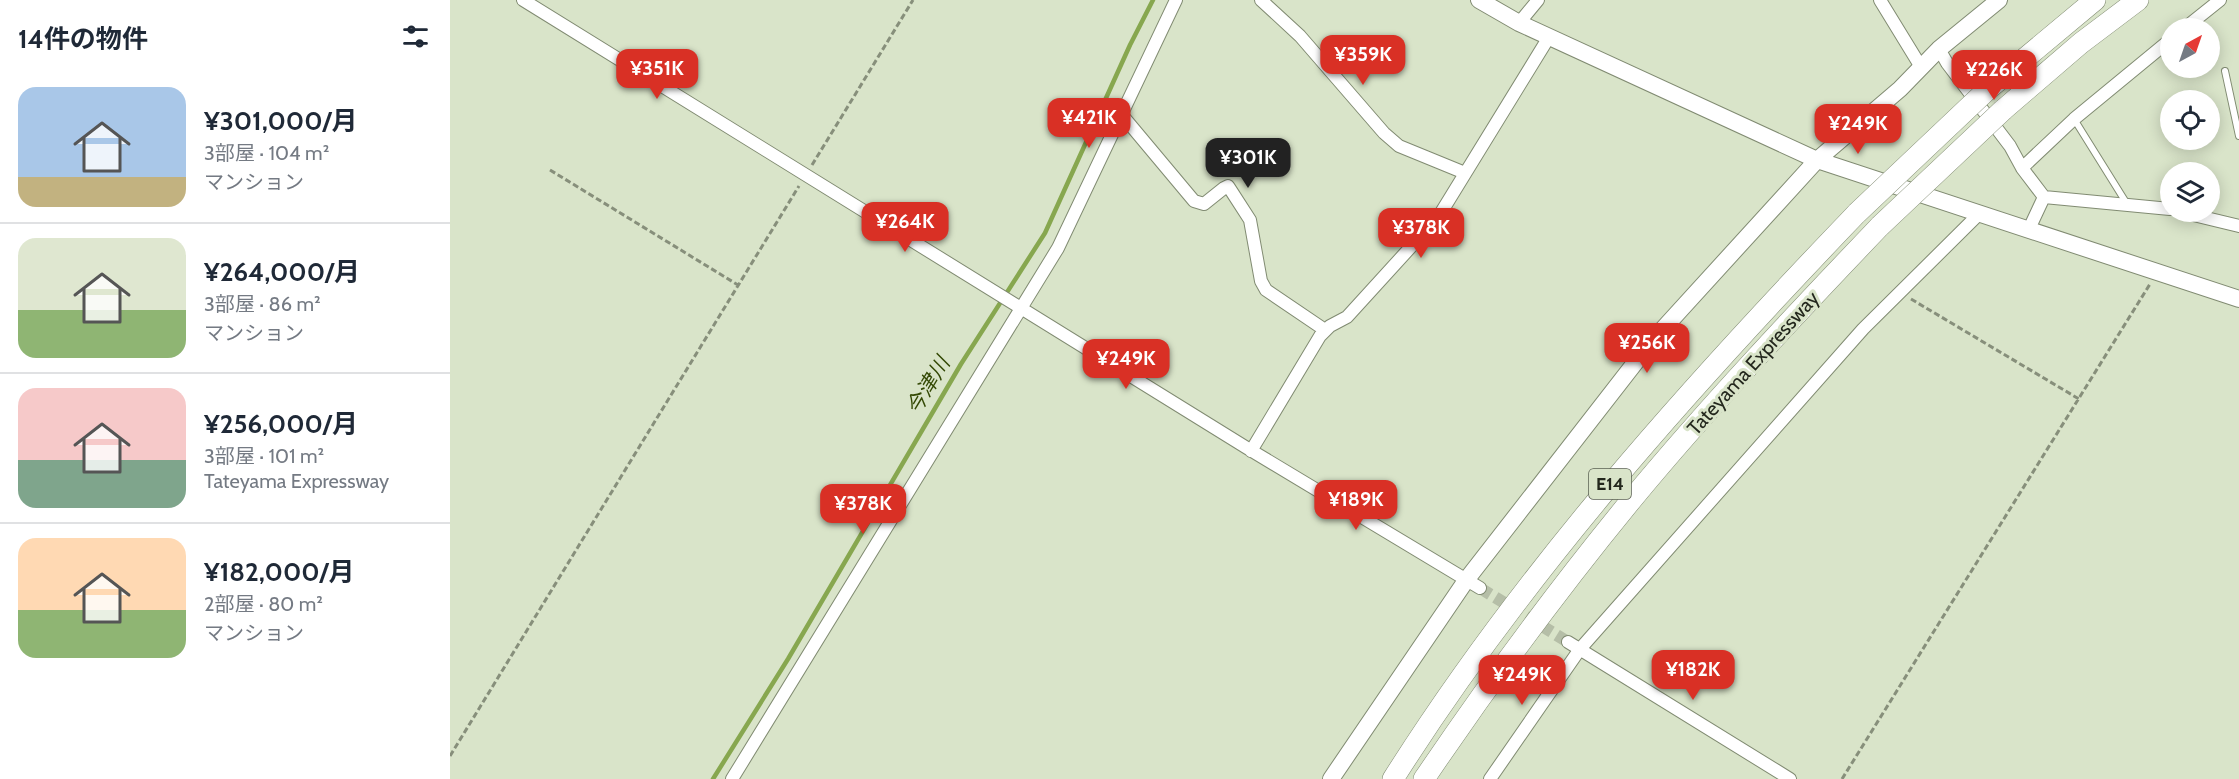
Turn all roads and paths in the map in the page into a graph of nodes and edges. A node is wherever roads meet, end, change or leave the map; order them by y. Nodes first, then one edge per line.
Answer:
1 (523, 0) edge
2 (913, 0) edge
3 (1176, 0) edge
4 (1261, 0) edge
5 (1479, 0) edge
6 (1539, 0) edge
7 (1880, 0) edge
8 (1999, 0) edge
9 (2095, 0) edge
10 (2138, 0) edge
11 (2220, 0) edge
12 (2198, 18) edge
13 (1519, 23) junction
14 (1549, 37) junction
15 (2160, 48) edge
16 (1939, 49) junction
17 (1922, 67) junction
18 (2225, 72) dead end
19 (1122, 116) junction
20 (2074, 119) junction
21 (2239, 136) edge
22 (1817, 160) junction
23 (2022, 168) junction
24 (550, 170) dead end
25 (1465, 173) junction
26 (806, 174) junction
27 (2044, 197) junction
28 (2127, 205) junction
29 (2160, 208) edge
30 (1980, 213) junction
31 (2220, 221) edge
32 (2239, 226) edge
33 (2029, 229) junction
34 (2158, 271) junction
35 (738, 285) junction
36 (1900, 293) junction
37 (2239, 299) edge
38 (1020, 307) junction
39 (1325, 330) junction
40 (2079, 399) junction
41 (1251, 451) junction
42 (1473, 584) junction
43 (1568, 642) tunnel mouth
44 (1580, 649) junction
45 (450, 756) edge
46 (732, 779) edge
47 (1331, 779) edge
48 (1393, 779) edge
49 (1424, 779) edge
50 (1490, 779) edge
51 (1790, 779) edge
52 (1842, 779) edge

1 - 26 street
2 - 26 path
3 - 19 street
4 - 25 street
5 - 13 street
6 - 13 street
7 - 17 street
8 - 16 street
9 - 48 highway, Tateyama Expressway / E14, bridge
10 - 49 highway, Tateyama Expressway / E14, bridge
11 - 12 street
13 - 14 street
14 - 22 street
14 - 25 street
15 - 20 street
16 - 17 street
16 - 23 street
17 - 22 street
18 - 21 lane
19 - 38 street
19 - 39 street
20 - 23 street
20 - 28 lane
22 - 30 street
22 - 42 street
23 - 27 street
24 - 35 path
25 - 39 street
26 - 35 path
26 - 38 street
27 - 28 street
27 - 33 street
28 - 29 street
30 - 33 street
30 - 36 street
31 - 32 street
33 - 34 street
34 - 37 street
34 - 40 path
35 - 45 path
36 - 40 path
36 - 44 street
38 - 41 street
38 - 46 street
39 - 41 street
40 - 52 path
41 - 42 street
42 - 47 street
43 - 44 street
44 - 50 street
44 - 51 street

